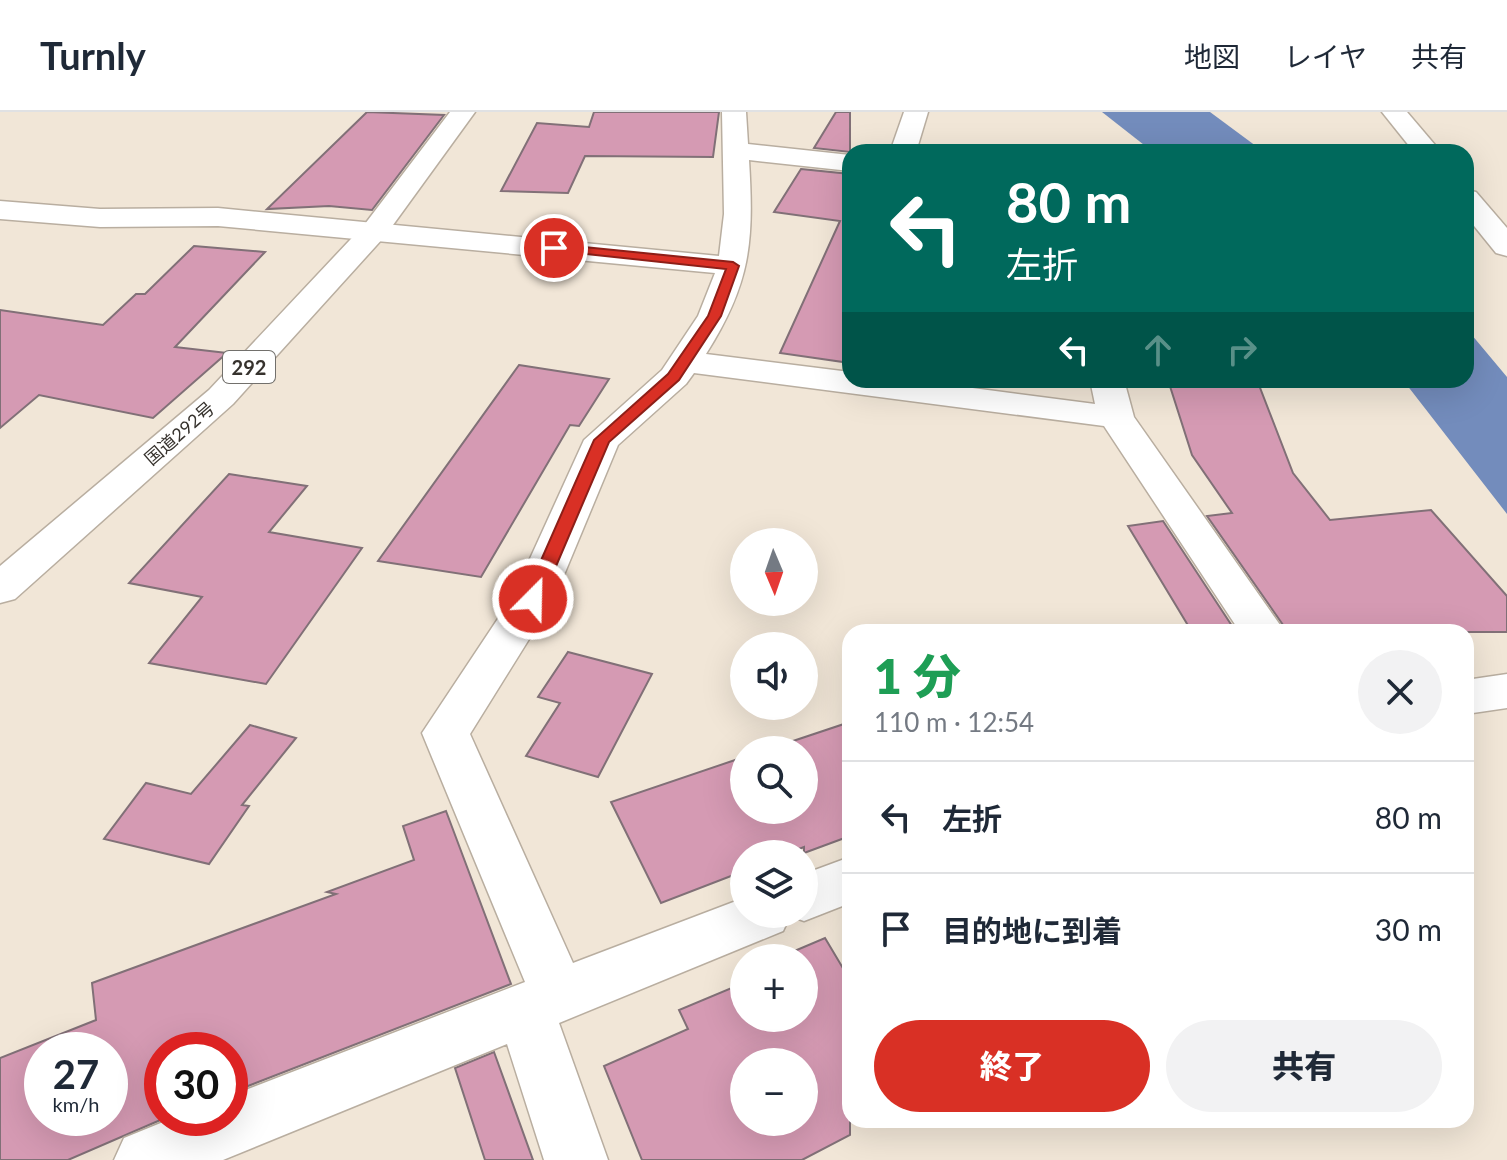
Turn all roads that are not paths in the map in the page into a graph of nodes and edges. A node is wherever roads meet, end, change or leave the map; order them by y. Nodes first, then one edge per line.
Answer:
1 (463, 112) edge
2 (734, 112) edge
3 (916, 112) edge
4 (1394, 112) edge
5 (906, 144) edge
6 (1421, 144) edge
7 (736, 151) junction
8 (842, 162) edge
9 (1474, 208) edge
10 (0, 210) edge
11 (375, 230) junction
12 (1507, 247) edge
13 (733, 266) junction
14 (684, 361) junction
15 (842, 375) edge
16 (988, 388) edge
17 (1112, 399) edge
18 (0, 589) edge
19 (1258, 624) edge
20 (1507, 691) edge
21 (1474, 696) edge
22 (842, 882) edge
23 (818, 892) edge
24 (730, 928) edge
25 (543, 1004) junction
26 (146, 1160) edge
27 (576, 1160) edge

1 - 11 main road, 国道292号 / 292
2 - 7 main road
3 - 5 main road
4 - 6 main road
7 - 8 main road
7 - 13 main road
9 - 12 main road
10 - 11 main road
11 - 13 main road
11 - 18 main road, 国道292号 / 292
13 - 14 main road
14 - 15 main road
14 - 25 main road
16 - 17 main road
17 - 19 main road
20 - 21 main road
22 - 23 main road
24 - 25 main road
25 - 26 main road
25 - 27 main road

